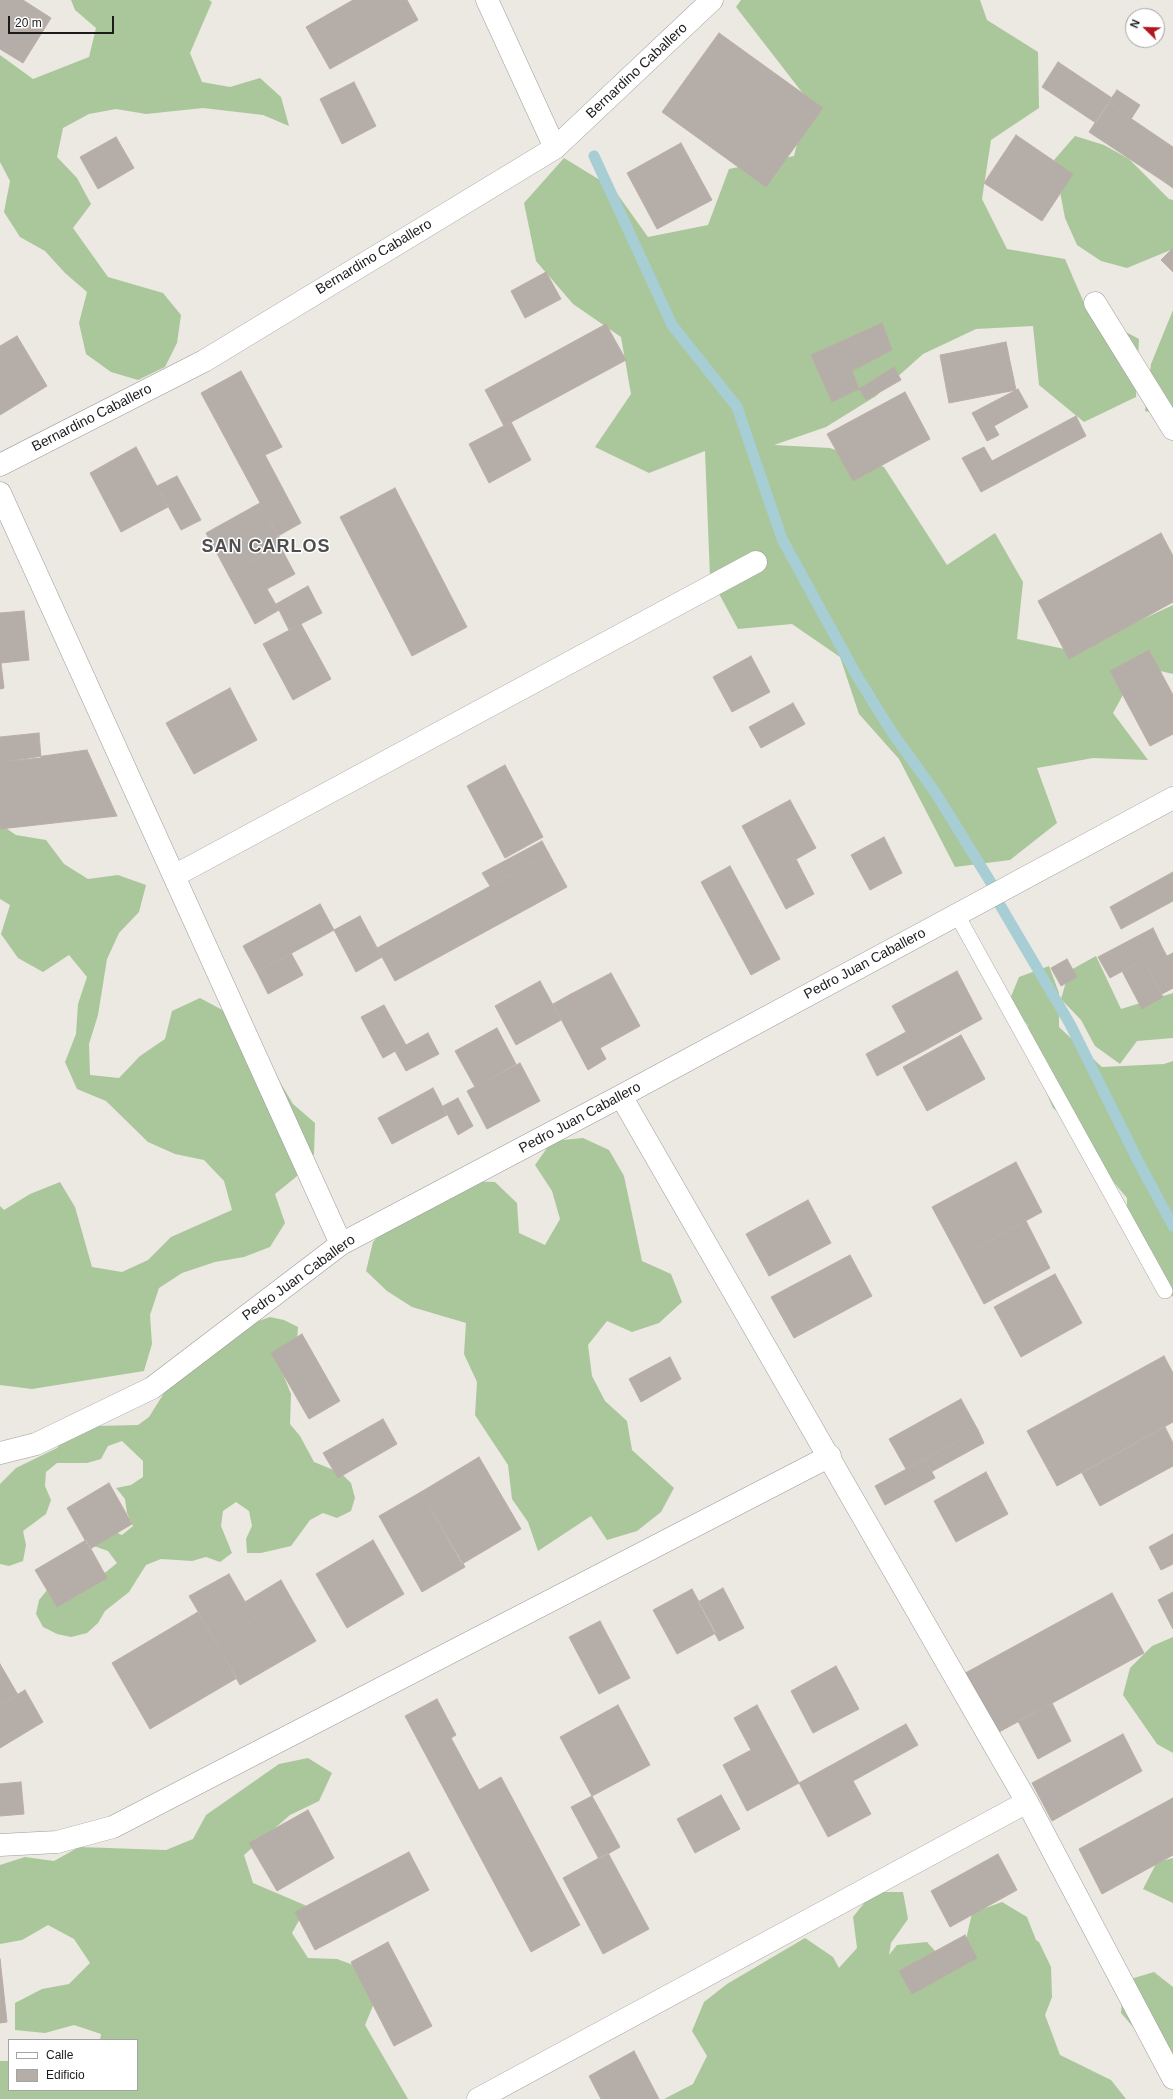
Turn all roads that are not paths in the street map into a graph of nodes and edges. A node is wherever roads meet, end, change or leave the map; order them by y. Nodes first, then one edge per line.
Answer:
1 (487, 0) edge
2 (712, 0) edge
3 (554, 148) junction
4 (1095, 302) dead end
5 (1173, 429) edge
6 (0, 465) edge
7 (0, 493) edge
8 (756, 562) dead end
9 (1173, 798) edge
10 (174, 876) junction
11 (957, 915) junction
12 (621, 1096) junction
13 (341, 1244) junction
14 (1165, 1292) dead end
15 (0, 1453) edge
16 (830, 1456) junction
17 (1027, 1802) junction
18 (0, 1845) edge
19 (1173, 2078) edge
20 (478, 2099) edge

1 - 3 street
2 - 3 street, Bernardino Caballero
3 - 6 street, Bernardino Caballero
4 - 5 street
7 - 10 street
8 - 10 street
9 - 11 street, Pedro Juan Caballero
10 - 13 street
11 - 12 street, Pedro Juan Caballero
11 - 14 lane
12 - 13 street, Pedro Juan Caballero
12 - 16 street
13 - 15 street, Pedro Juan Caballero
16 - 17 street
16 - 18 street
17 - 19 street
17 - 20 street

